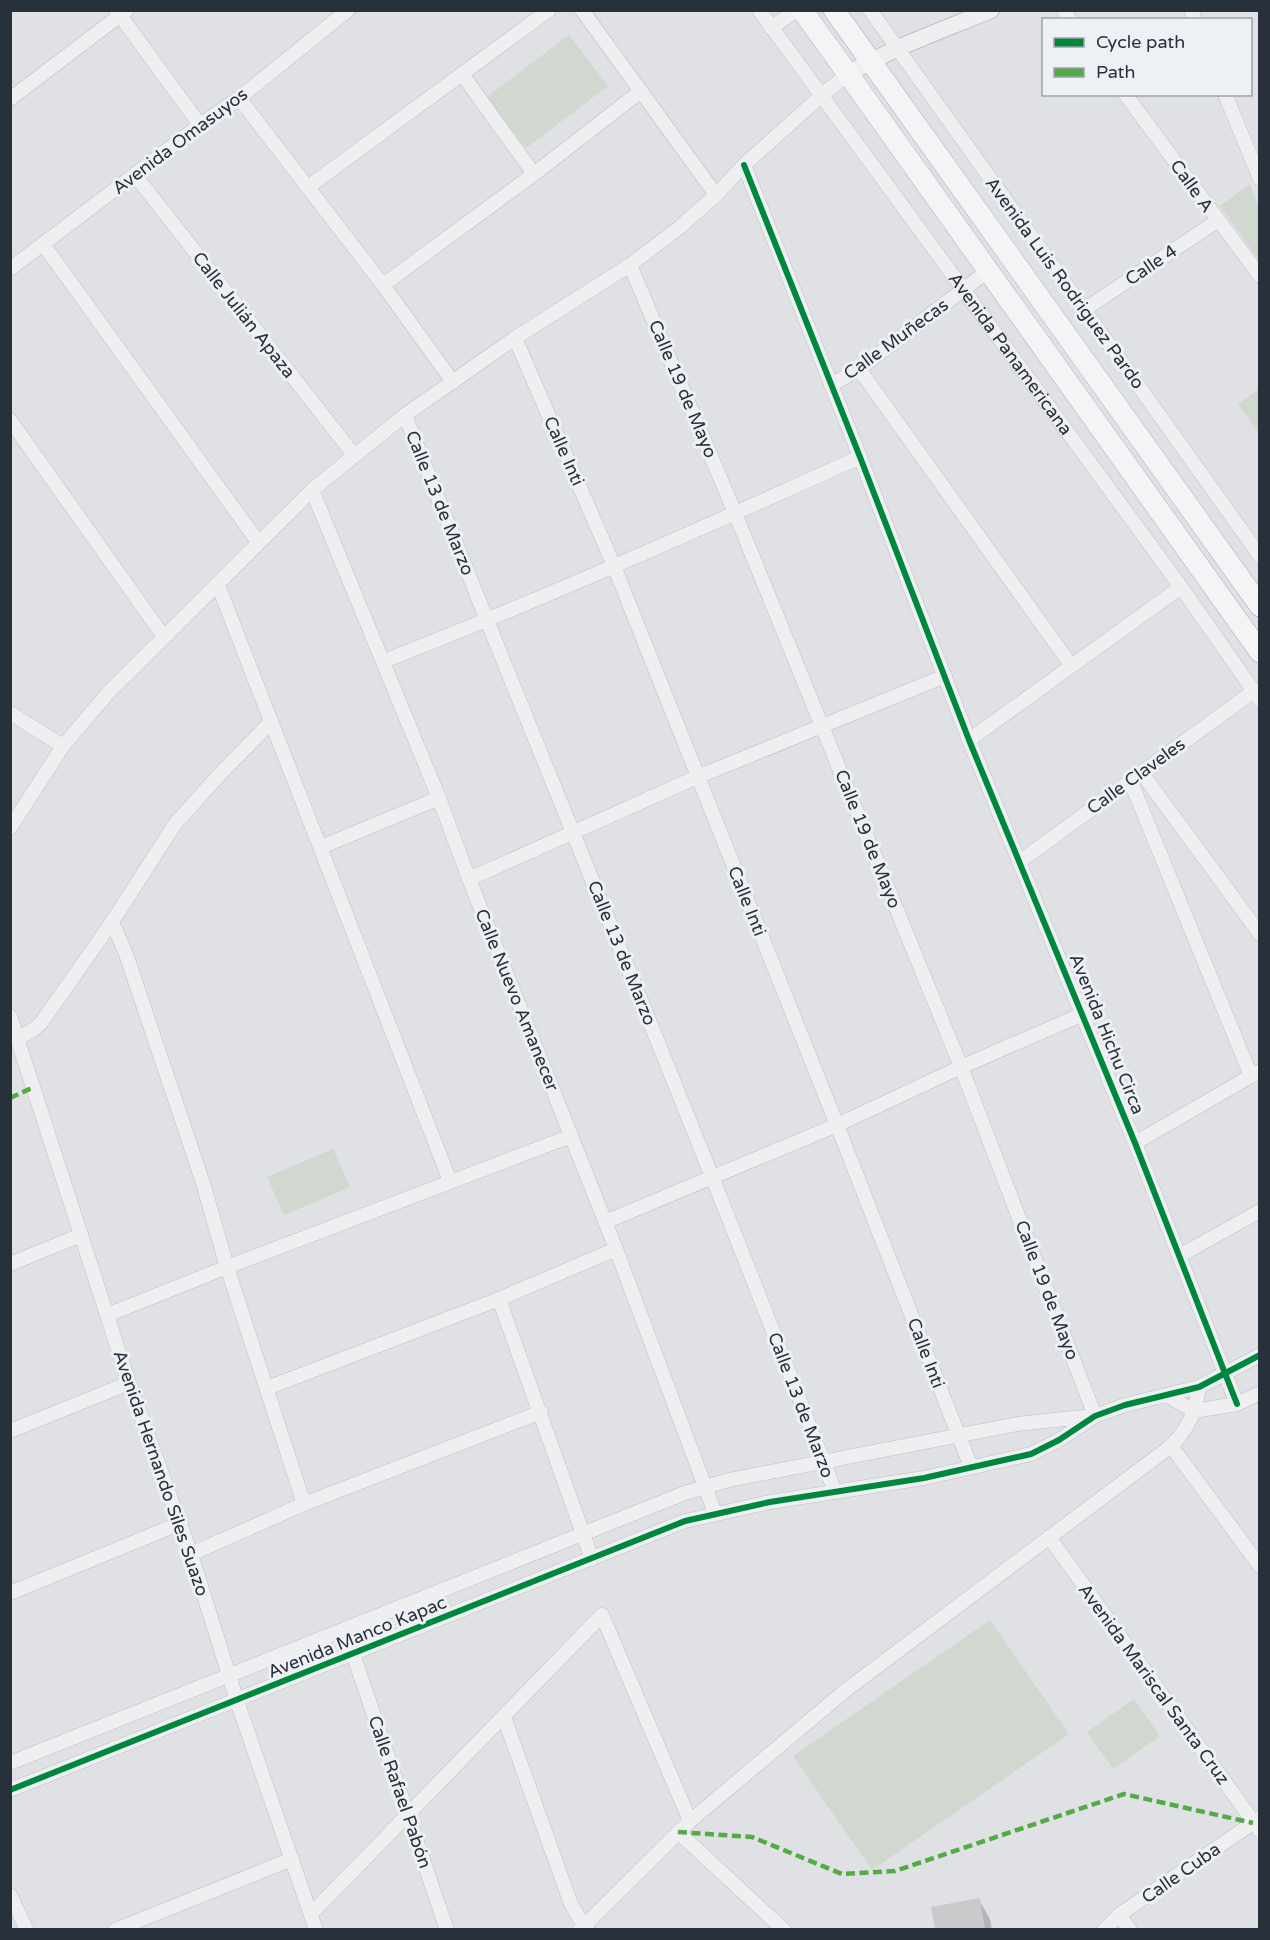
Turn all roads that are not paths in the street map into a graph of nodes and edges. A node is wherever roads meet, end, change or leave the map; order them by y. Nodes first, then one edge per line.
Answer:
1 (348, 10) edge
2 (549, 10) edge
3 (582, 10) edge
4 (759, 10) edge
5 (796, 10) edge
6 (801, 10) edge
7 (870, 10) edge
8 (991, 10) edge
9 (121, 12) edge
10 (840, 13) edge
11 (771, 28) junction
12 (897, 49) junction
13 (869, 61) junction
14 (462, 74) junction
15 (848, 74) junction
16 (641, 91) junction
17 (821, 96) junction
18 (1126, 96) edge
19 (1226, 96) edge
20 (239, 98) junction
21 (10, 99) edge
22 (200, 125) junction
23 (744, 165) junction
24 (534, 174) junction
25 (135, 175) junction
26 (1260, 179) edge
27 (308, 187) junction
28 (716, 195) junction
29 (1218, 221) junction
30 (43, 244) junction
31 (630, 265) junction
32 (10, 269) edge
33 (988, 270) junction
34 (1260, 276) edge
35 (383, 285) junction
36 (963, 290) junction
37 (1084, 310) junction
38 (515, 338) junction
39 (859, 369) junction
40 (453, 382) junction
41 (831, 385) junction
42 (405, 415) junction
43 (10, 420) edge
44 (354, 455) junction
45 (860, 458) junction
46 (312, 490) junction
47 (735, 513) junction
48 (258, 542) junction
49 (1260, 556) edge
50 (614, 566) junction
51 (218, 585) junction
52 (1180, 587) junction
53 (1260, 606) edge
54 (486, 621) junction
55 (164, 637) junction
56 (1260, 652) edge
57 (384, 661) junction
58 (1071, 665) junction
59 (945, 676) junction
60 (1257, 695) edge
61 (10, 713) edge
62 (271, 722) junction
63 (821, 726) junction
64 (969, 740) junction
65 (63, 746) junction
66 (1136, 776) junction
67 (697, 777) junction
68 (439, 798) junction
69 (10, 828) edge
70 (572, 832) junction
71 (321, 847) junction
72 (1018, 862) junction
73 (468, 879) junction
74 (112, 922) junction
75 (1260, 934) edge
76 (1083, 1014) junction
77 (10, 1016) edge
78 (18, 1038) junction
79 (961, 1067) junction
80 (1256, 1074) edge
81 (837, 1125) junction
82 (571, 1136) junction
83 (1136, 1143) junction
84 (714, 1177) junction
85 (450, 1181) junction
86 (1260, 1211) edge
87 (605, 1222) junction
88 (81, 1235) junction
89 (616, 1249) junction
90 (1179, 1256) junction
91 (10, 1264) edge
92 (227, 1267) junction
93 (499, 1299) junction
94 (107, 1315) junction
95 (1260, 1355) edge
96 (1225, 1374) junction
97 (129, 1383) junction
98 (1199, 1387) junction
99 (267, 1388) junction
100 (1260, 1393) edge
101 (1166, 1395) junction
102 (1237, 1404) junction
103 (1194, 1411) junction
104 (541, 1412) junction
105 (1095, 1416) junction
106 (10, 1431) edge
107 (958, 1435) junction
108 (1171, 1446) junction
109 (824, 1462) junction
110 (971, 1467) junction
111 (705, 1487) junction
112 (835, 1492) junction
113 (304, 1504) junction
114 (715, 1513) junction
115 (181, 1524) junction
116 (583, 1533) junction
117 (1049, 1537) junction
118 (191, 1554) junction
119 (592, 1558) junction
120 (1260, 1566) edge
121 (10, 1593) edge
122 (353, 1654) junction
123 (229, 1676) junction
124 (237, 1701) junction
125 (504, 1717) junction
126 (10, 1763) edge
127 (10, 1790) edge
128 (408, 1814) junction
129 (690, 1821) junction
130 (1257, 1824) edge
131 (678, 1832) junction
132 (292, 1860) junction
133 (10, 1895) edge
134 (311, 1914) junction
135 (1119, 1915) junction
136 (584, 1928) edge
137 (27, 1929) edge
138 (116, 1929) edge
139 (316, 1929) edge
140 (447, 1929) edge
141 (784, 1929) edge
142 (1104, 1929) edge
143 (1130, 1929) edge

1 - 20 street, Avenida Omasuyos
2 - 14 street
3 - 16 street
4 - 11 street, Avenida Panamericana
5 - 11 street
6 - 15 highway, Avenida Panamericana
7 - 12 street, Avenida Luis Rodriguez Pardo
8 - 12 street
9 - 21 street
9 - 22 street
10 - 13 highway
11 - 17 street, Avenida Panamericana
12 - 13 street
12 - 37 street, Avenida Luis Rodriguez Pardo
13 - 15 street
13 - 53 highway
14 - 24 street
14 - 27 street
15 - 17 street
15 - 33 highway, Avenida Panamericana
16 - 24 street
16 - 28 street
17 - 23 street
17 - 36 street, Avenida Panamericana
18 - 29 street, Calle A
19 - 26 street
20 - 22 street, Avenida Omasuyos
20 - 27 street
22 - 25 street, Avenida Omasuyos
23 - 28 street
23 - 41 street, Avenida Hichu Circa
24 - 35 street
25 - 30 street, Avenida Omasuyos
25 - 44 street, Calle Julián Apaza
27 - 35 street
28 - 31 street
29 - 34 street, Calle A
29 - 37 street, Calle 4
30 - 32 street, Avenida Omasuyos
30 - 48 street
31 - 38 street
31 - 47 street, Calle 19 de Mayo
33 - 36 street, Calle Muñecas
33 - 56 highway, Avenida Panamericana
35 - 40 street
36 - 39 street, Calle Muñecas
36 - 52 street, Avenida Panamericana
37 - 49 street, Avenida Luis Rodriguez Pardo
38 - 40 street
38 - 50 street, Calle Inti
39 - 41 street, Calle Muñecas
39 - 58 street
40 - 42 street
41 - 45 street, Avenida Hichu Circa
42 - 44 street
42 - 54 street, Calle 13 de Marzo
43 - 55 street
44 - 46 street
45 - 47 street
45 - 59 street, Avenida Hichu Circa
46 - 48 street
46 - 57 street, Calle Nuevo Amanecer
47 - 50 street
47 - 63 street, Calle 19 de Mayo
48 - 51 street
50 - 54 street
50 - 67 street, Calle Inti
51 - 55 street
51 - 62 street
52 - 58 street
52 - 60 street, Avenida Panamericana
54 - 57 street
54 - 70 street, Calle 13 de Marzo
55 - 65 street
57 - 68 street, Calle Nuevo Amanecer
58 - 64 street
59 - 63 street
59 - 64 street, Avenida Hichu Circa
60 - 66 street, Calle Claveles
61 - 65 street
62 - 71 street
62 - 74 street
63 - 67 street
63 - 79 street, Calle 19 de Mayo
64 - 72 street, Avenida Hichu Circa
65 - 69 street
66 - 72 street, Calle Claveles
66 - 75 street
66 - 80 street
67 - 70 street
67 - 81 street, Calle Inti
68 - 71 street
68 - 73 street, Calle Nuevo Amanecer
70 - 73 street
70 - 84 street, Calle 13 de Marzo
71 - 85 street
72 - 76 street, Avenida Hichu Circa
73 - 82 street, Calle Nuevo Amanecer
74 - 78 street
74 - 92 street
76 - 79 street
76 - 83 street, Avenida Hichu Circa
77 - 78 street, Avenida Hernando Siles Suazo
78 - 88 street, Avenida Hernando Siles Suazo
79 - 81 street
79 - 105 street, Calle 19 de Mayo
80 - 83 street
81 - 84 street
81 - 107 street, Calle Inti
82 - 85 street
82 - 87 street, Calle Nuevo Amanecer
83 - 90 street, Avenida Hichu Circa
84 - 87 street
84 - 109 street, Calle 13 de Marzo
85 - 92 street
86 - 90 street
87 - 89 street, Calle Nuevo Amanecer
88 - 91 street
88 - 94 street, Avenida Hernando Siles Suazo
89 - 93 street
89 - 111 street, Calle Nuevo Amanecer
90 - 96 street, Avenida Hichu Circa
92 - 94 street
92 - 99 street
93 - 99 street
93 - 104 street
94 - 97 street, Avenida Hernando Siles Suazo
95 - 96 street
96 - 98 street
96 - 102 street, Avenida Hichu Circa
97 - 106 street
97 - 115 street, Avenida Hernando Siles Suazo
98 - 101 street
98 - 103 street
99 - 113 street
100 - 102 street
101 - 103 street
101 - 105 street
102 - 103 street
103 - 108 street
104 - 113 street
104 - 116 street
105 - 107 street
105 - 110 street, Avenida Manco Kapac
107 - 109 street
107 - 110 street, Calle Inti
108 - 117 street
108 - 120 street
109 - 111 street
109 - 112 street, Calle 13 de Marzo
110 - 112 street, Avenida Manco Kapac
111 - 114 street, Calle Nuevo Amanecer
111 - 116 street
112 - 114 street, Avenida Manco Kapac
113 - 118 street
114 - 119 street, Avenida Manco Kapac
115 - 118 street, Avenida Hernando Siles Suazo
115 - 121 street
116 - 119 street
116 - 123 street
117 - 129 street
117 - 130 street, Avenida Mariscal Santa Cruz
118 - 123 street, Avenida Hernando Siles Suazo
119 - 122 street, Avenida Manco Kapac
122 - 124 street, Avenida Manco Kapac
122 - 128 street, Calle Rafael Pabón
123 - 124 street, Avenida Hernando Siles Suazo
123 - 126 street
124 - 127 street, Avenida Manco Kapac
124 - 132 street, Avenida Hernando Siles Suazo
125 - 128 street
125 - 129 street
125 - 136 street
128 - 134 street
128 - 140 street, Calle Rafael Pabón
129 - 131 street
130 - 135 street, Calle Cuba
131 - 136 street
131 - 141 street
132 - 134 street, Avenida Hernando Siles Suazo
132 - 138 street
133 - 137 street
134 - 139 street, Avenida Hernando Siles Suazo
135 - 142 street, Calle Cuba
135 - 143 street

